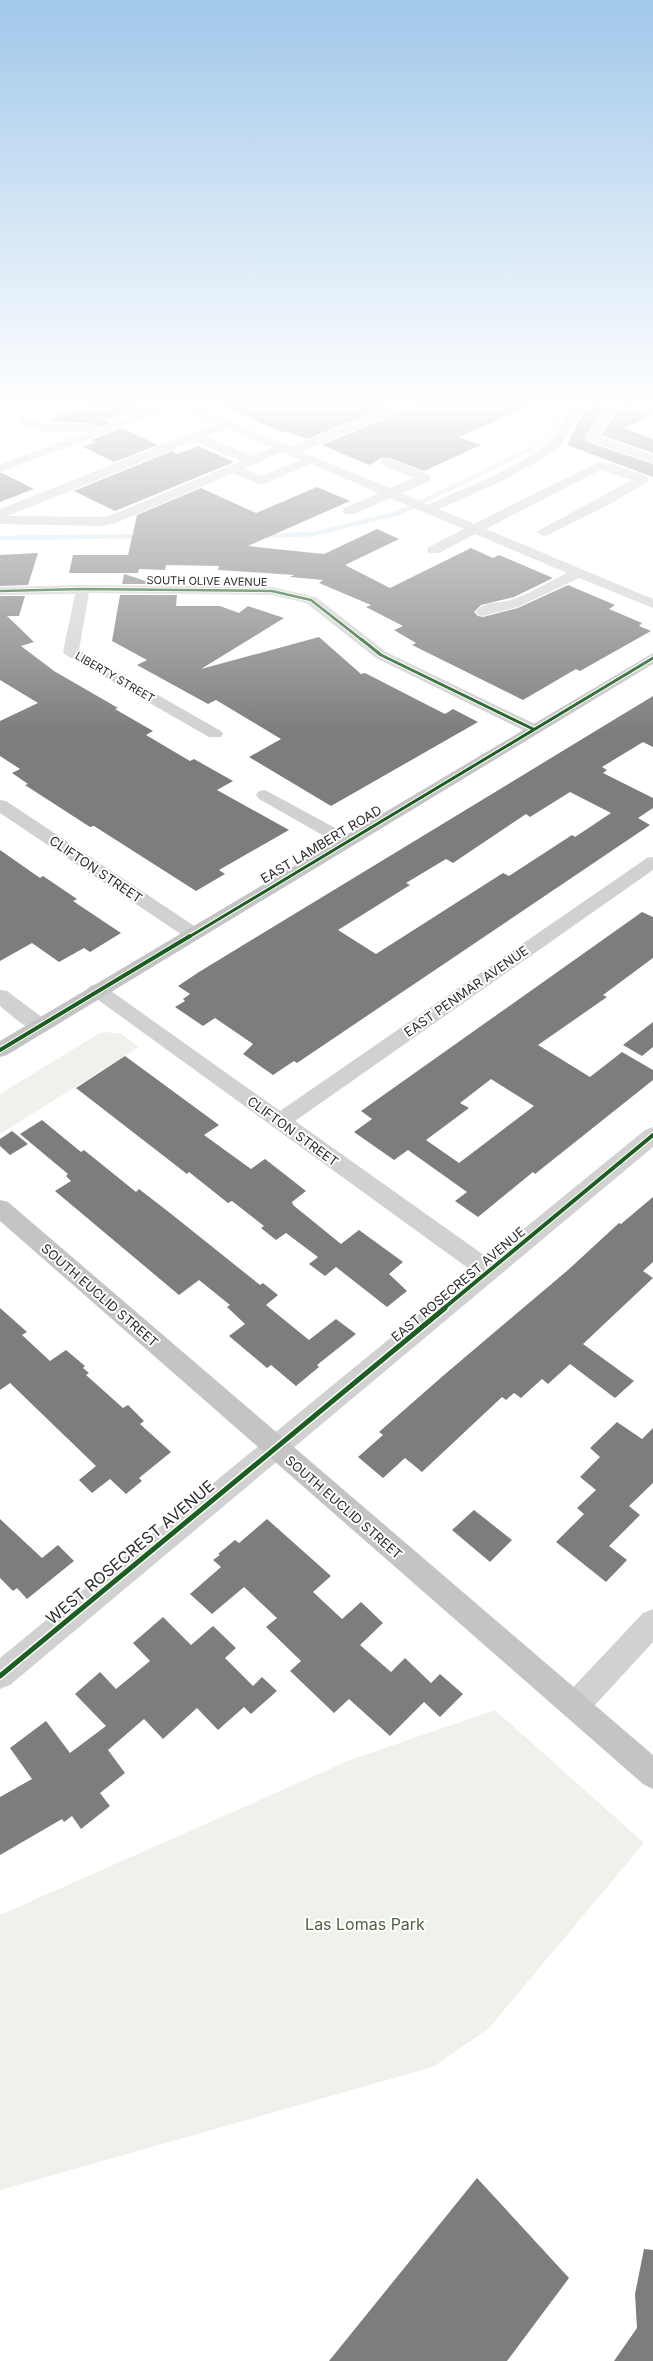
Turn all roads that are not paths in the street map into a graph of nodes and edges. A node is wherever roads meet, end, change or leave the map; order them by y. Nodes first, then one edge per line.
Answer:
1 (121, 514) edge
2 (438, 514) edge
3 (505, 514) edge
4 (579, 514) edge
5 (0, 520) edge
6 (475, 530) junction
7 (543, 532) dead end
8 (434, 550) dead end
9 (578, 573) junction
10 (83, 589) junction
11 (0, 591) edge
12 (653, 604) edge
13 (483, 612) dead end
14 (653, 658) edge
15 (533, 729) junction
16 (215, 734) dead end
17 (265, 795) dead end
18 (0, 805) edge
19 (346, 841) junction
20 (653, 862) edge
21 (192, 933) junction
22 (97, 990) junction
23 (0, 996) edge
24 (40, 1026) junction
25 (0, 1050) edge
26 (280, 1121) junction
27 (653, 1135) edge
28 (0, 1208) edge
29 (489, 1271) junction
30 (275, 1448) junction
31 (653, 1622) edge
32 (0, 1676) edge
33 (574, 1706) junction
34 (653, 1774) edge

1 - 5 street
2 - 6 street
3 - 6 street
4 - 7 street
6 - 8 street
6 - 9 street
9 - 12 street
9 - 13 street
10 - 11 street, SOUTH OLIVE AVENUE
10 - 15 street, SOUTH OLIVE AVENUE
10 - 16 street, LIBERTY STREET
14 - 15 main road, EAST LAMBERT ROAD
15 - 19 main road, EAST LAMBERT ROAD
17 - 19 street
18 - 21 street, CLIFTON STREET
19 - 21 main road, EAST LAMBERT ROAD
20 - 26 street, EAST PENMAR AVENUE
21 - 22 main road, EAST LAMBERT ROAD
22 - 24 main road, EAST LAMBERT ROAD
22 - 26 street, CLIFTON STREET
23 - 24 street
24 - 25 main road, EAST LAMBERT ROAD
26 - 29 street, CLIFTON STREET
27 - 29 street, EAST ROSECREST AVENUE
28 - 30 main road, SOUTH EUCLID STREET
29 - 30 street, EAST ROSECREST AVENUE
30 - 32 street, WEST ROSECREST AVENUE
30 - 33 main road, SOUTH EUCLID STREET
31 - 33 street
33 - 34 main road, SOUTH EUCLID STREET

